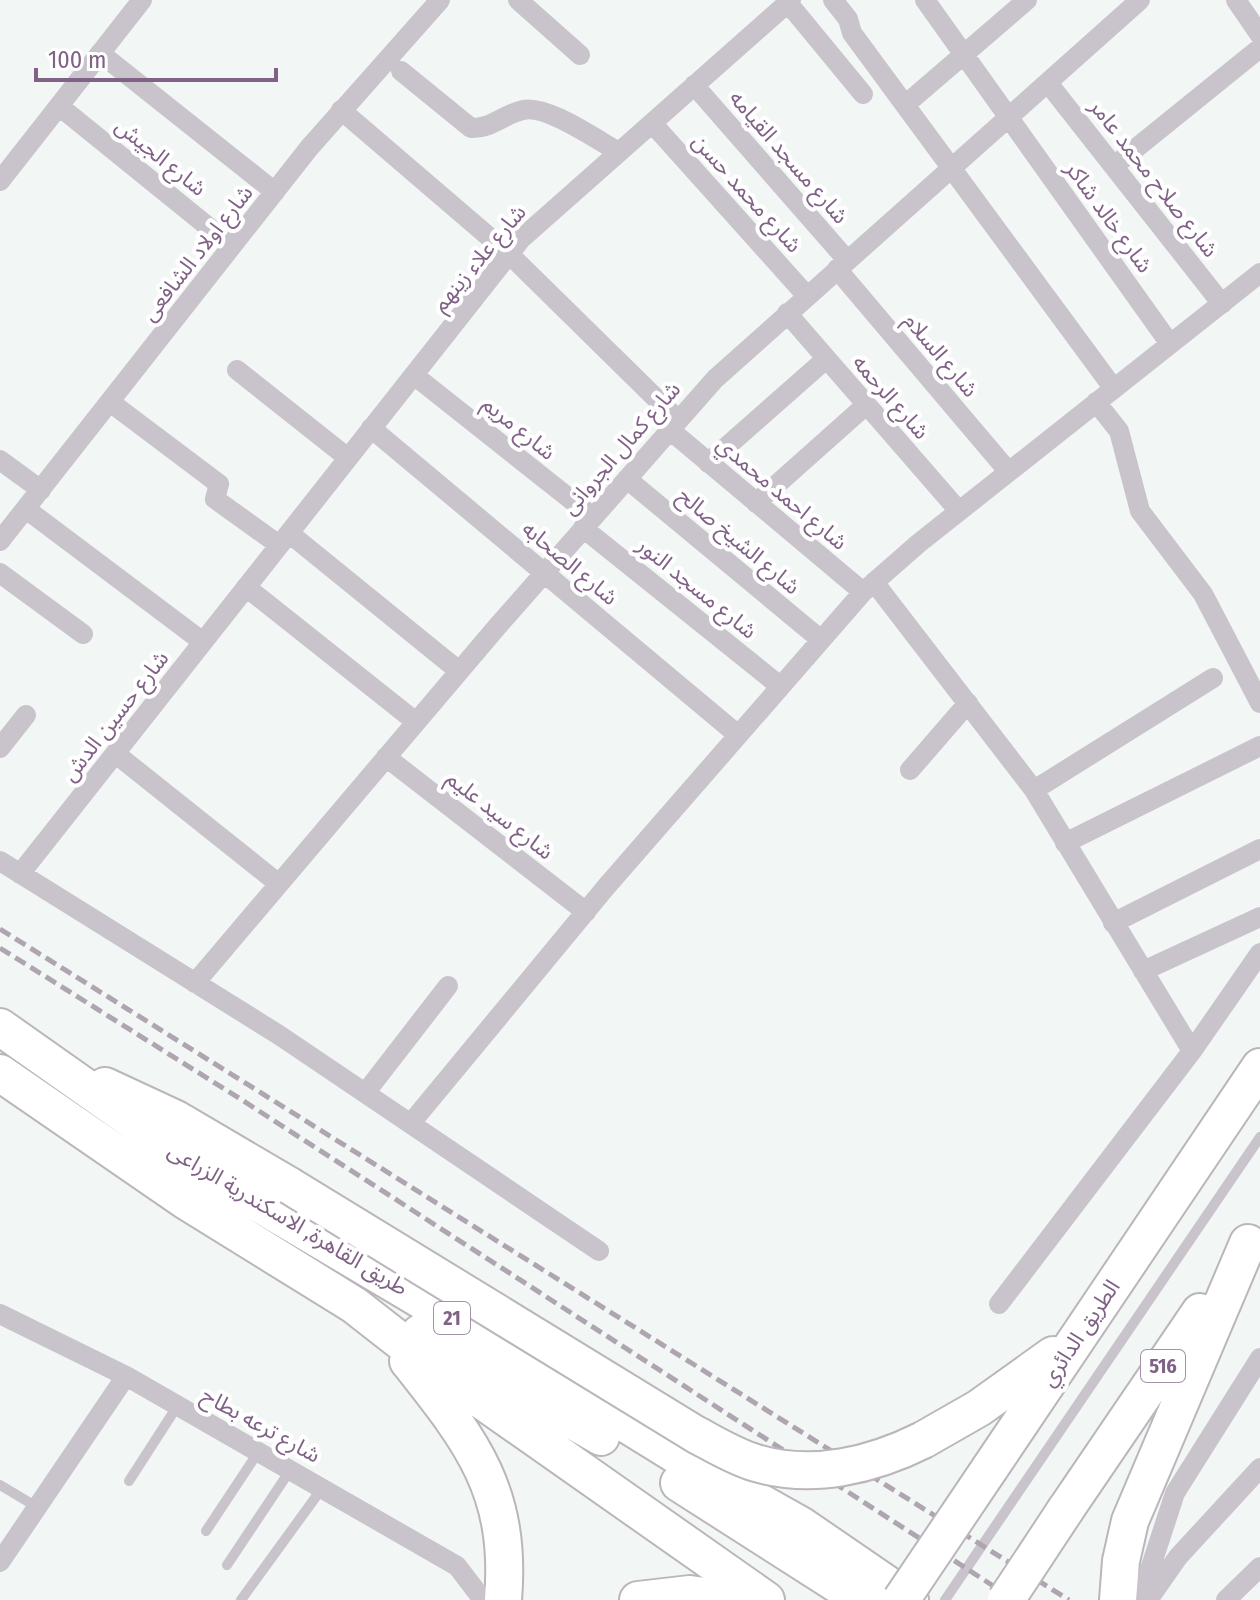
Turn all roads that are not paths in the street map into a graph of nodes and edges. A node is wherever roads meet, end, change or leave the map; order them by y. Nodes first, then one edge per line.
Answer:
1 (142, 0) edge
2 (440, 0) edge
3 (518, 0) edge
4 (833, 0) edge
5 (925, 0) edge
6 (1027, 0) edge
7 (1140, 0) edge
8 (1236, 0) edge
9 (789, 1) edge
10 (1260, 35) edge
11 (1260, 48) edge
12 (100, 53) junction
13 (964, 54) junction
14 (580, 55) dead end
15 (401, 71) dead end
16 (1048, 83) junction
17 (694, 85) junction
18 (863, 94) dead end
19 (905, 105) junction
20 (59, 106) junction
21 (341, 110) junction
22 (1009, 118) junction
23 (652, 123) junction
24 (619, 152) junction
25 (1114, 166) junction
26 (952, 169) junction
27 (0, 181) edge
28 (275, 192) junction
29 (232, 246) junction
30 (509, 254) junction
31 (842, 265) junction
32 (1260, 273) edge
33 (807, 296) junction
34 (1222, 304) junction
35 (787, 313) junction
36 (1170, 344) junction
37 (826, 359) junction
38 (237, 370) dead end
39 (415, 376) junction
40 (1114, 389) junction
41 (110, 402) junction
42 (1096, 402) junction
43 (866, 405) junction
44 (674, 425) junction
45 (371, 428) junction
46 (348, 458) junction
47 (0, 460) edge
48 (708, 463) junction
49 (1008, 471) junction
50 (627, 479) junction
51 (41, 490) junction
52 (756, 503) junction
53 (26, 509) junction
54 (959, 511) junction
55 (588, 523) junction
56 (284, 539) junction
57 (0, 541) edge
58 (0, 573) edge
59 (544, 573) junction
60 (246, 587) junction
61 (868, 587) junction
62 (83, 634) dead end
63 (820, 639) junction
64 (203, 642) junction
65 (459, 671) junction
66 (1213, 678) dead end
67 (780, 686) junction
68 (1260, 702) edge
69 (968, 703) junction
70 (26, 715) dead end
71 (416, 722) junction
72 (738, 735) junction
73 (1260, 746) edge
74 (0, 748) edge
75 (116, 754) junction
76 (386, 757) junction
77 (910, 770) dead end
78 (1034, 790) junction
79 (1065, 843) junction
80 (1260, 849) edge
81 (0, 861) edge
82 (20, 874) junction
83 (279, 884) junction
84 (586, 912) junction
85 (1260, 917) edge
86 (1113, 923) junction
87 (1260, 953) edge
88 (1143, 971) junction
89 (195, 983) junction
90 (448, 986) dead end
91 (0, 1027) edge
92 (1192, 1051) junction
93 (46, 1061) junction
94 (1260, 1067) edge
95 (0, 1073) edge
96 (366, 1092) junction
97 (411, 1123) junction
98 (1260, 1137) edge
99 (1254, 1233) edge
100 (599, 1251) dead end
101 (999, 1304) dead end
102 (0, 1314) edge
103 (365, 1314) junction
104 (1079, 1333) junction
105 (1260, 1358) edge
106 (126, 1376) junction
107 (178, 1405) junction
108 (259, 1451) junction
109 (1260, 1468) edge
110 (291, 1469) junction
111 (129, 1481) dead end
112 (0, 1485) edge
113 (323, 1487) junction
114 (37, 1507) junction
115 (206, 1531) dead end
116 (0, 1562) edge
117 (227, 1565) dead end
118 (1260, 1567) edge
119 (241, 1600) edge
120 (483, 1600) edge
121 (503, 1600) edge
122 (638, 1600) edge
123 (736, 1600) edge
124 (766, 1600) edge
125 (862, 1600) edge
126 (901, 1600) edge
127 (910, 1600) edge
128 (945, 1600) edge
129 (1006, 1600) edge
130 (1118, 1600) edge
131 (1140, 1600) edge
132 (1148, 1600) edge
133 (1226, 1600) edge

1 - 12 street
2 - 21 street, شارع اولاد الشافعى
3 - 14 street
4 - 19 street
5 - 13 street, شارع خالد شاكر
6 - 13 street
7 - 16 street, شارع كمال الجروانى
8 - 10 street
9 - 17 street, شارع علاء زينهم
9 - 18 street
11 - 25 street
12 - 20 street
12 - 28 street
13 - 19 street
13 - 22 street, شارع خالد شاكر
15 - 24 street
16 - 22 street, شارع كمال الجروانى
16 - 25 street, شارع صلاح محمد عامر
17 - 23 street, شارع علاء زينهم
17 - 31 street, شارع مسجد القيامه
19 - 26 street
20 - 27 street
20 - 29 street, شارع الجيش
21 - 28 street, شارع اولاد الشافعى
21 - 30 street, شارع احمد محمدي
22 - 26 street, شارع كمال الجروانى
22 - 36 street, شارع خالد شاكر
23 - 24 street, شارع علاء زينهم
23 - 33 street, شارع محمد حسن
24 - 30 street, شارع علاء زينهم
25 - 34 street, شارع صلاح محمد عامر
26 - 31 street, شارع كمال الجروانى
26 - 40 street
28 - 29 street, شارع اولاد الشافعى
29 - 41 street, شارع اولاد الشافعى
30 - 39 street, شارع علاء زينهم
30 - 44 street, شارع احمد محمدي
31 - 33 street, شارع كمال الجروانى
31 - 49 street, شارع السلام
32 - 34 street
33 - 35 street, شارع كمال الجروانى
34 - 36 street
35 - 37 street, شارع الرحمه
35 - 44 street, شارع كمال الجروانى
36 - 40 street
37 - 43 street, شارع الرحمه
37 - 48 street
38 - 46 street
39 - 45 street, شارع علاء زينهم
39 - 55 street, شارع مريم
40 - 42 street
41 - 51 street, شارع اولاد الشافعى
41 - 56 street
42 - 49 street
42 - 68 street
43 - 52 street
43 - 54 street, شارع الرحمه
44 - 48 street, شارع احمد محمدي
44 - 50 street, شارع كمال الجروانى
45 - 46 street, شارع علاء زينهم
45 - 59 street, شارع الصحابه
46 - 56 street, شارع علاء زينهم
47 - 51 street
48 - 52 street, شارع احمد محمدي
49 - 54 street
50 - 55 street, شارع كمال الجروانى
50 - 63 street, شارع الشيخ صالح
51 - 53 street, شارع اولاد الشافعى
52 - 61 street, شارع احمد محمدي
53 - 57 street, شارع اولاد الشافعى
53 - 64 street
54 - 61 street
55 - 59 street, شارع كمال الجروانى
55 - 67 street, شارع مسجد النور
56 - 60 street, شارع علاء زينهم
56 - 65 street
58 - 62 street
59 - 65 street, شارع كمال الجروانى
59 - 72 street, شارع الصحابه
60 - 64 street, شارع حسين الدش
60 - 71 street
61 - 63 street
61 - 69 street, شارع احمد محمدي
63 - 67 street
64 - 75 street, شارع حسين الدش
65 - 71 street, شارع كمال الجروانى
66 - 78 street
67 - 72 street
69 - 77 street
69 - 78 street, شارع احمد محمدي
70 - 74 street
71 - 76 street, شارع كمال الجروانى
72 - 84 street
73 - 79 street
75 - 82 street, شارع حسين الدش
75 - 83 street
76 - 83 street, شارع كمال الجروانى
76 - 84 street, شارع سيد عليم
78 - 79 street, شارع احمد محمدي
79 - 86 street, شارع احمد محمدي
80 - 86 street
81 - 82 street
82 - 89 street
83 - 89 street, شارع كمال الجروانى
84 - 97 street
85 - 88 street
86 - 88 street, شارع احمد محمدي
87 - 92 street
88 - 92 street, شارع احمد محمدي
89 - 96 street
90 - 96 street
91 - 93 highway, طريق القاهرة, الاسكندرية الزراعى / 21
92 - 101 street
93 - 104 highway, bridge
93 - 127 highway, طريق القاهرة, الاسكندرية الزراعى / 21
94 - 104 highway, الطريق الدائري
95 - 103 highway, طريق القاهرة, الاسكندرية الزراعى / 21
96 - 97 street
97 - 100 street
98 - 128 lane
99 - 129 highway, 516, bridge
99 - 130 highway
102 - 106 street, شارع ترعه بطاح
103 - 121 highway
103 - 124 highway, طريق القاهرة, الاسكندرية الزراعى / 21
103 - 125 highway
104 - 126 highway, الطريق الدائري, bridge
105 - 131 street
106 - 107 street, شارع ترعه بطاح
106 - 114 street
107 - 108 street, شارع ترعه بطاح
107 - 111 lane
108 - 110 street, شارع ترعه بطاح
108 - 115 lane
109 - 132 street
110 - 113 street, شارع ترعه بطاح
110 - 117 lane
112 - 114 lane
113 - 119 lane
113 - 120 street, شارع ترعه بطاح
114 - 116 street
118 - 133 street
122 - 123 highway

